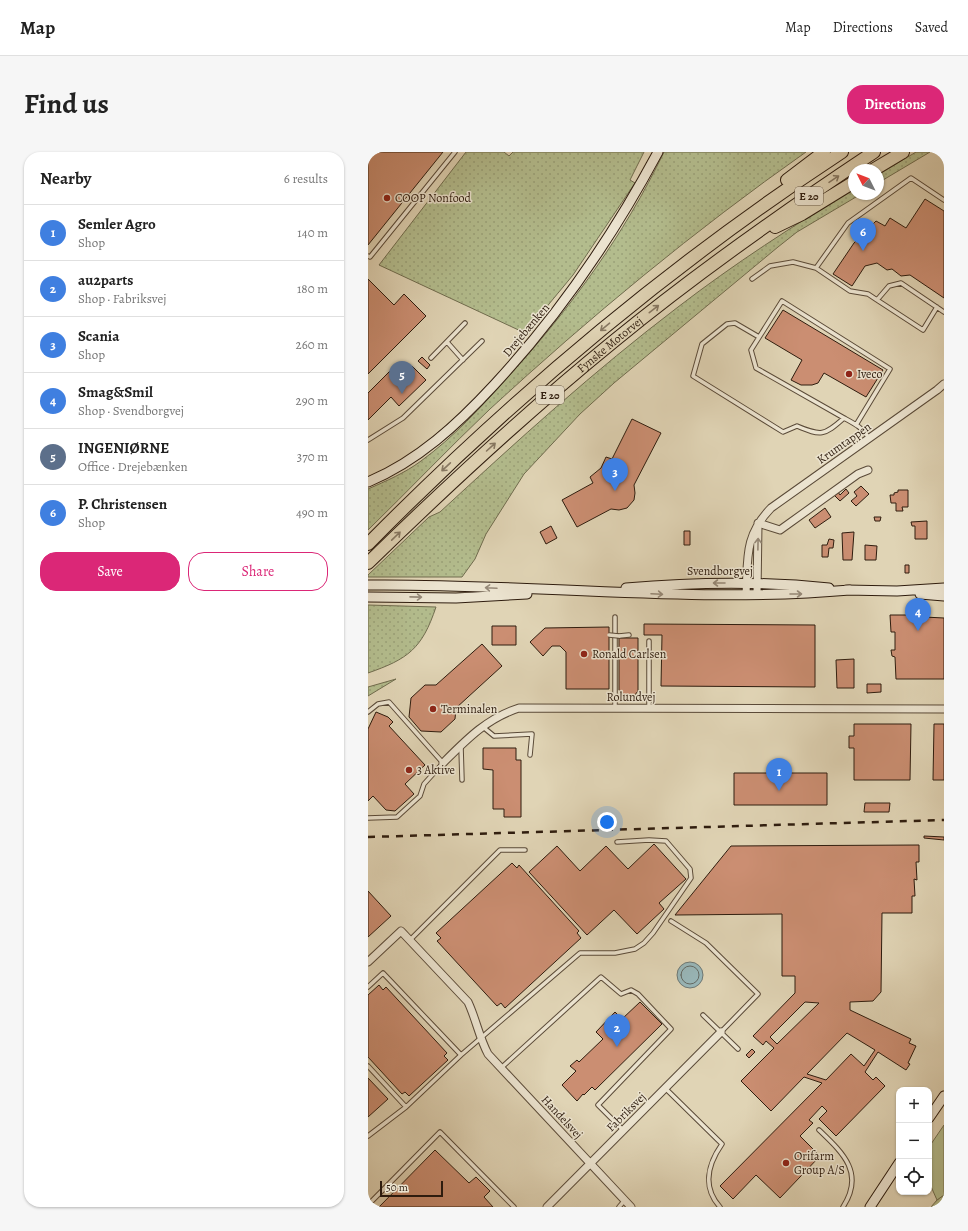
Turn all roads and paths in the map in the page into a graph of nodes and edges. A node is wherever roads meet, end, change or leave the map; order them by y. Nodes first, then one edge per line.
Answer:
1 (454, 152) edge
2 (658, 152) edge
3 (824, 152) edge
4 (842, 152) edge
5 (874, 152) edge
6 (903, 152) edge
7 (883, 164) edge
8 (848, 186) edge
9 (944, 200) edge
10 (745, 241) junction
11 (368, 256) edge
12 (816, 268) junction
13 (752, 279) dead end
14 (877, 300) junction
15 (635, 302) junction
16 (937, 307) junction
17 (944, 312) edge
18 (465, 323) dead end
19 (759, 337) junction
20 (482, 341) dead end
21 (447, 342) junction
22 (431, 358) dead end
23 (463, 360) junction
24 (944, 384) edge
25 (844, 418) junction
26 (856, 425) junction
27 (869, 438) junction
28 (368, 440) edge
29 (868, 470) dead end
30 (368, 482) edge
31 (758, 523) junction
32 (368, 544) edge
33 (368, 563) edge
34 (747, 583) junction
35 (758, 583) junction
36 (368, 585) edge
37 (944, 588) edge
38 (850, 590) junction
39 (558, 591) junction
40 (590, 591) junction
41 (897, 591) junction
42 (746, 594) junction
43 (757, 594) junction
44 (944, 596) edge
45 (372, 597) edge
46 (615, 617) dead end
47 (629, 635) dead end
48 (609, 636) dead end
49 (649, 641) dead end
50 (615, 708) junction
51 (649, 708) junction
52 (944, 709) edge
53 (368, 712) edge
54 (482, 726) junction
55 (461, 746) junction
56 (530, 755) dead end
57 (443, 763) junction
58 (462, 780) dead end
59 (368, 818) edge
60 (617, 842) dead end
61 (525, 850) dead end
62 (671, 921) dead end
63 (410, 940) junction
64 (368, 962) edge
65 (368, 987) edge
66 (703, 1015) dead end
67 (721, 1032) junction
68 (480, 1039) junction
69 (738, 1049) dead end
70 (461, 1055) junction
71 (368, 1066) edge
72 (501, 1068) junction
73 (665, 1088) junction
74 (944, 1096) edge
75 (406, 1107) junction
76 (932, 1114) edge
77 (623, 1130) junction
78 (819, 1130) dead end
79 (368, 1136) edge
80 (590, 1163) junction
81 (896, 1168) edge
82 (625, 1200) junction
83 (368, 1205) edge
84 (514, 1207) edge
85 (547, 1207) edge
86 (619, 1207) edge
87 (631, 1207) edge
88 (720, 1207) edge
89 (843, 1207) edge
90 (870, 1207) edge

1 - 11 lane
2 - 30 main road, Drejebænken
3 - 15 highway
4 - 15 highway, Fynske Motorvej / E 20
10 -> 5 highway, Fynske Motorvej / E 20
6 - 7 highway
8 - 10 highway
9 - 12 lane
33 -> 10 highway, Fynske Motorvej / E 20
12 - 13 lane
12 - 14 lane
14 - 16 lane
14 - 16 lane
15 -> 32 highway, Fynske Motorvej / E 20
16 - 17 lane
18 - 21 lane
19 - 25 lane
19 - 25 lane
19 - 26 lane
20 - 23 lane
21 - 22 lane
21 - 23 lane
23 - 28 lane
24 - 27 street, Krumtappen
25 - 26 lane
26 - 27 lane
27 - 31 street, Krumtappen
29 - 31 street
31 - 34 street, Krumtappen
35 -> 31 street
34 - 35 main road, Svendborgvej
34 -> 40 main road, Svendborgvej
34 - 42 street, Krumtappen
35 - 38 main road, Svendborgvej
35 - 43 street
39 -> 36 main road, Svendborgvej
37 - 41 main road, Svendborgvej
38 - 41 main road, Svendborgvej
43 -> 38 main road, Svendborgvej
39 - 40 main road, Svendborgvej
45 -> 39 main road, Svendborgvej
40 -> 42 main road, Svendborgvej
41 - 44 main road, Svendborgvej
42 - 43 main road, Svendborgvej
46 - 50 lane
47 - 48 lane, bridge
49 - 51 lane
50 - 51 street, Rolundvej
50 - 54 street, Rolundvej
51 - 52 street, Rolundvej
53 - 57 lane
54 - 55 street, Rolundvej
54 - 56 lane
55 - 57 street, Rolundvej
55 - 58 lane
57 - 59 lane
60 - 68 lane
61 - 63 lane
62 - 67 lane
63 - 64 street
63 - 68 street, Handelsvej
65 - 70 lane
66 - 67 lane
67 - 69 lane
67 - 73 street, Fabriksvej
68 - 70 lane
68 - 72 street, Handelsvej
70 - 75 lane
71 - 75 lane
72 - 77 lane
72 - 80 street, Handelsvej
73 - 77 street, Fabriksvej
73 - 88 lane
74 - 76 main road
75 - 79 lane
77 - 80 street, Fabriksvej
78 - 89 lane
80 - 82 street, Handelsvej
80 - 85 street, Fabriksvej
81 - 90 main road
82 - 86 lane
82 - 87 street, Handelsvej
83 - 84 lane

